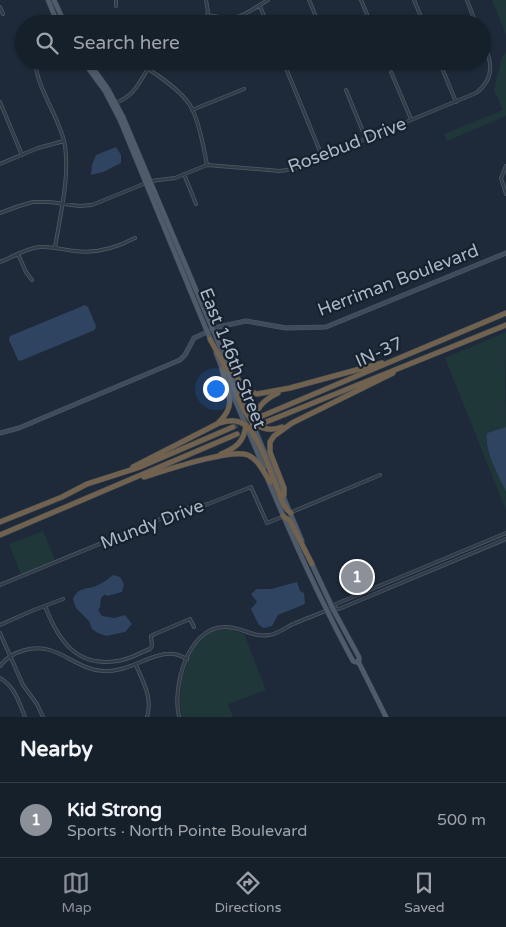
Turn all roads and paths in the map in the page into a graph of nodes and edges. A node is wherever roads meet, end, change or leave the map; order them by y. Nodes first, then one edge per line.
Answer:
1 (48, 0) edge
2 (54, 0) edge
3 (116, 0) edge
4 (206, 0) edge
5 (268, 0) edge
6 (309, 0) edge
7 (361, 0) edge
8 (414, 0) edge
9 (466, 0) edge
10 (116, 6) dead end
11 (260, 6) junction
12 (0, 7) edge
13 (3, 14) dead end
14 (54, 15) edge
15 (61, 15) edge
16 (208, 15) edge
17 (244, 15) edge
18 (264, 15) edge
19 (315, 15) edge
20 (367, 15) edge
21 (420, 15) edge
22 (472, 15) edge
23 (36, 70) edge
24 (89, 70) edge
25 (94, 70) edge
26 (147, 70) edge
27 (150, 70) edge
28 (287, 70) edge
29 (443, 70) edge
30 (489, 70) edge
31 (391, 72) dead end
32 (244, 89) dead end
33 (346, 90) dead end
34 (0, 102) edge
35 (456, 102) junction
36 (116, 103) junction
37 (192, 110) junction
38 (411, 120) junction
39 (366, 138) junction
40 (64, 141) junction
41 (22, 154) junction
42 (322, 156) junction
43 (0, 164) edge
44 (207, 166) junction
45 (506, 166) edge
46 (184, 174) junction
47 (148, 182) junction
48 (506, 194) edge
49 (62, 204) junction
50 (196, 204) dead end
51 (0, 213) edge
52 (135, 238) dead end
53 (55, 248) junction
54 (506, 253) edge
55 (18, 254) junction
56 (0, 262) edge
57 (32, 280) dead end
58 (506, 313) edge
59 (506, 325) edge
60 (212, 329) junction
61 (207, 331) junction
62 (210, 338) junction
63 (392, 360) junction
64 (418, 361) junction
65 (230, 368) junction
66 (222, 369) junction
67 (290, 388) junction
68 (248, 414) junction
69 (262, 416) tunnel mouth
70 (266, 422) tunnel mouth
71 (219, 423) junction
72 (253, 423) junction
73 (292, 423) junction
74 (246, 426) junction
75 (233, 427) tunnel mouth
76 (0, 433) edge
77 (252, 433) junction
78 (237, 434) tunnel mouth
79 (254, 446) junction
80 (206, 459) junction
81 (127, 471) junction
82 (380, 475) dead end
83 (129, 480) junction
84 (270, 482) junction
85 (284, 495) junction
86 (291, 513) junction
87 (284, 516) junction
88 (0, 522) edge
89 (506, 533) edge
90 (0, 535) edge
91 (506, 539) edge
92 (312, 564) junction
93 (0, 585) edge
94 (63, 599) dead end
95 (45, 606) junction
96 (332, 608) junction
97 (326, 611) junction
98 (0, 626) edge
99 (194, 627) dead end
100 (0, 633) edge
101 (10, 656) junction
102 (187, 659) junction
103 (359, 664) junction
104 (136, 665) junction
105 (0, 666) edge
106 (0, 678) edge
107 (25, 717) edge
108 (43, 717) edge
109 (147, 717) edge
110 (179, 717) edge
111 (386, 717) edge

1 - 14 main road
2 - 15 main road
3 - 10 street
4 - 16 street
5 - 11 street
6 - 19 street
7 - 20 street
8 - 21 street
9 - 22 street
11 - 17 street
11 - 18 street
12 - 13 street
23 - 40 street
24 - 47 main road, East 146th Street
25 - 36 main road, East 146th Street
26 - 36 street
27 - 37 street
28 - 42 street
29 - 35 street
30 - 35 street, Rosebud Drive
31 - 38 street
32 - 37 street
33 - 39 street
34 - 41 street
35 - 38 street, Rosebud Drive
36 - 47 main road, East 146th Street
37 - 44 street
38 - 39 street, Rosebud Drive
39 - 42 street, Rosebud Drive
40 - 41 street
40 - 49 street
41 - 43 street
42 - 44 street, Rosebud Drive
44 - 46 street, Rosebud Drive
45 - 48 street
46 - 47 street, Rosebud Drive
46 - 50 street
47 - 49 street, Rosebud Drive
47 - 60 main road, East 146th Street
47 - 61 main road, East 146th Street
49 - 51 street, Rosebud Drive
49 - 53 street
52 - 53 street
53 - 55 street
54 - 60 street, Herriman Boulevard
55 - 56 street
55 - 57 street
58 - 63 highway, IN-37
59 - 64 highway, IN-37
60 - 61 street, Herriman Boulevard
60 - 65 main road, East 146th Street
61 - 62 main road, East 146th Street
61 - 76 street, Herriman Boulevard
62 - 66 main road, East 146th Street
62 - 68 highway
63 - 67 highway
63 - 69 highway, IN-37
64 - 70 highway, IN-37
64 - 73 highway
65 - 67 highway
65 - 68 main road, East 146th Street
66 - 71 highway
66 - 74 main road, East 146th Street
67 - 72 highway
68 - 72 highway
68 - 74 highway
71 - 74 highway
71 - 81 highway
72 - 73 highway
72 - 77 highway
72 - 85 main road, East 146th Street
73 - 85 highway
74 - 77 highway
74 - 79 main road, East 146th Street
74 - 80 highway
75 - 81 highway
77 - 79 highway
77 - 86 highway
78 - 83 highway
79 - 84 main road, East 146th Street
80 - 83 highway
80 - 84 highway
81 - 88 highway
82 - 86 street
83 - 90 highway
84 - 87 main road, East 146th Street
85 - 86 main road, East 146th Street
86 - 92 main road, East 146th Street
87 - 92 highway
87 - 93 street, Mundy Drive
87 - 97 main road, East 146th Street
89 - 96 street
91 - 96 street
92 - 96 main road, East 146th Street
94 - 95 street
95 - 98 street
95 - 99 street
96 - 97 street
96 - 103 main road, East 146th Street
97 - 102 street
97 - 103 main road, East 146th Street
100 - 101 street
101 - 104 street
101 - 105 street
101 - 108 street
102 - 104 street
102 - 110 street
103 - 111 main road, East 146th Street
104 - 109 street
106 - 107 street

